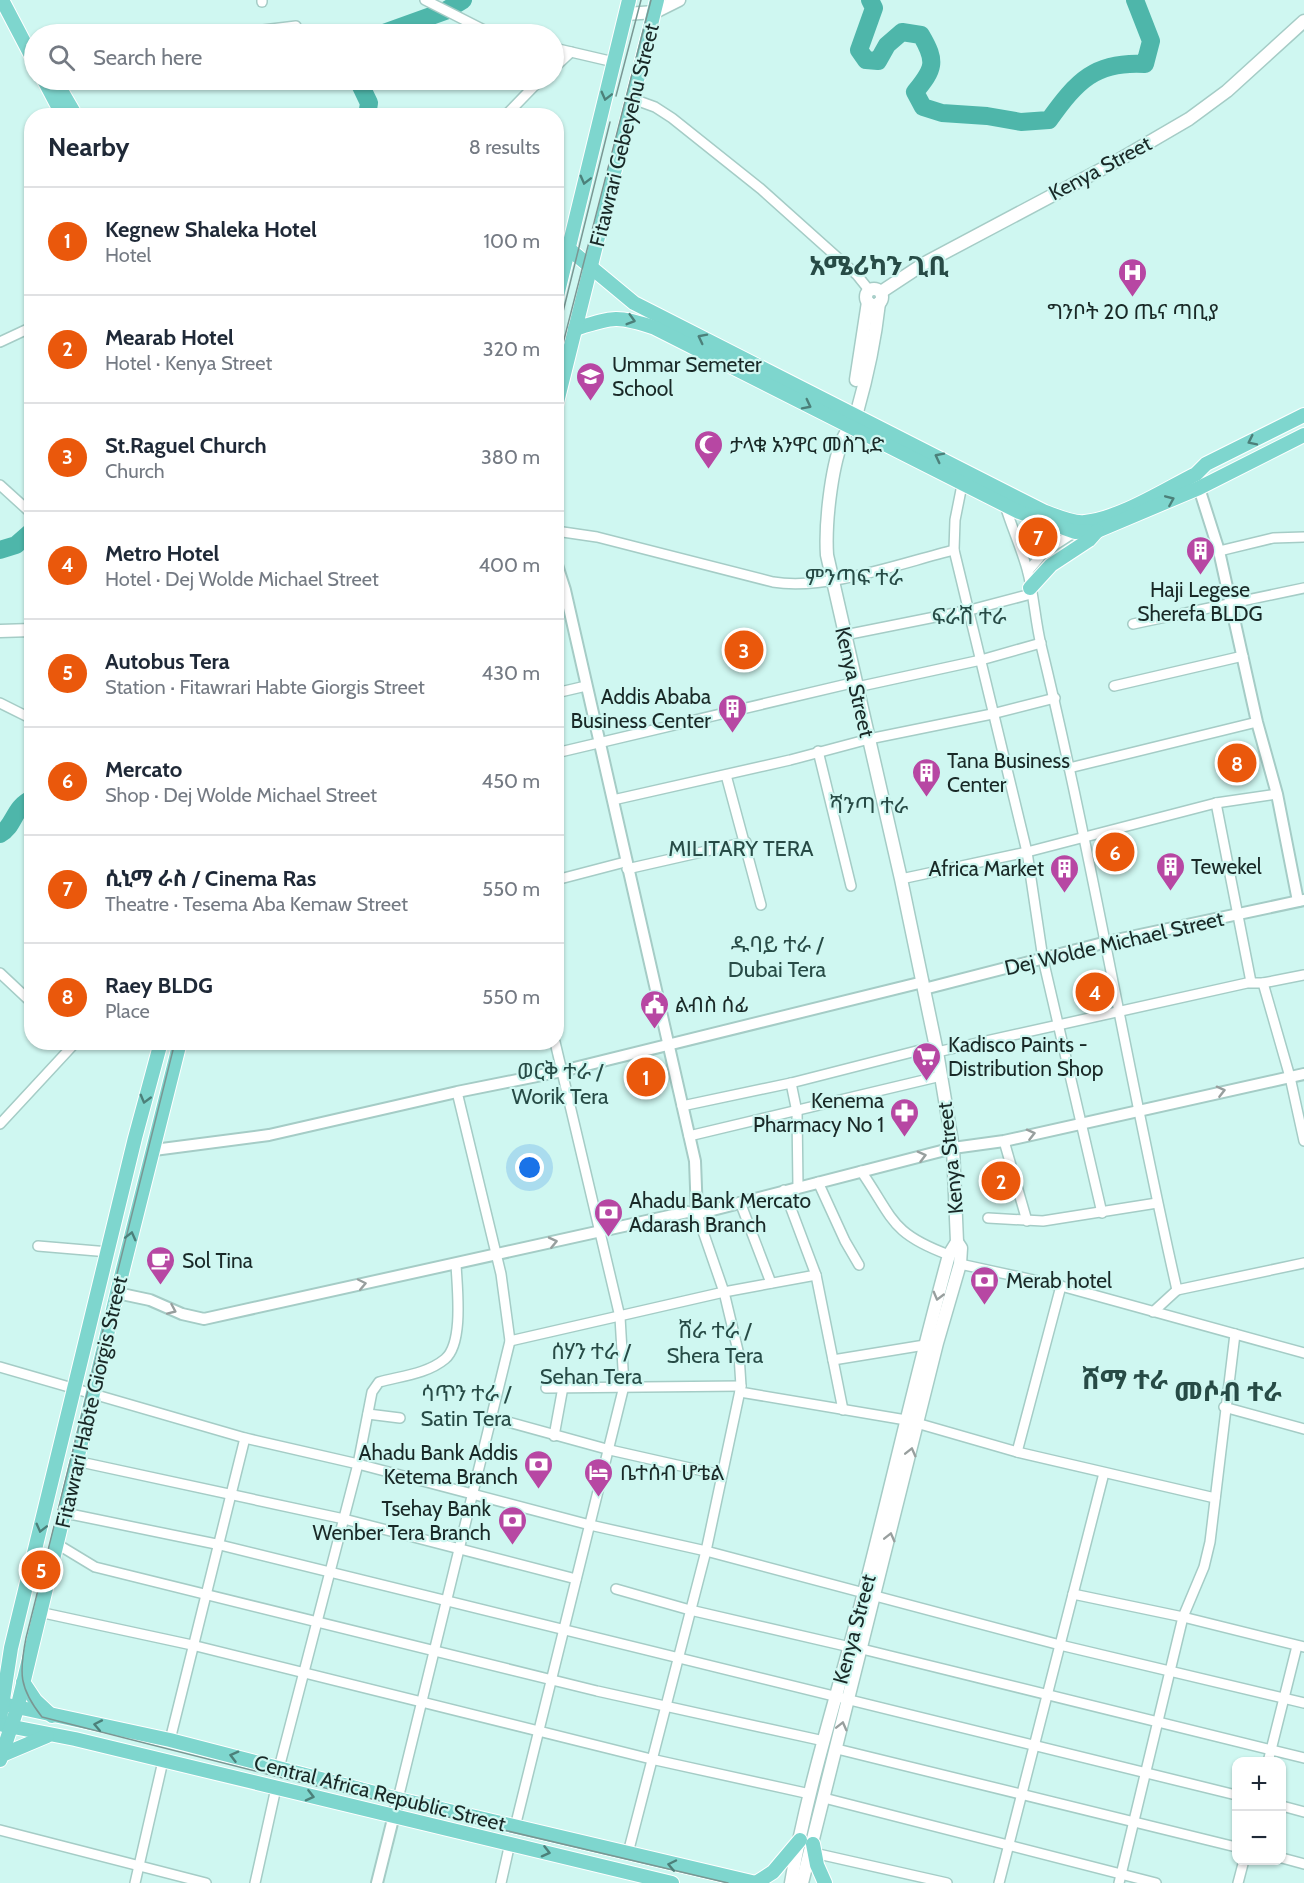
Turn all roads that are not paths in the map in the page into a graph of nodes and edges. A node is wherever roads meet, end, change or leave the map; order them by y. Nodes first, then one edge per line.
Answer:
1 (2, 0) edge
2 (11, 0) edge
3 (425, 0) edge
4 (679, 0) edge
5 (438, 4) edge
6 (656, 6) edge
7 (628, 7) edge
8 (1304, 21) edge
9 (24, 24) edge
10 (474, 24) edge
11 (24, 42) edge
12 (564, 50) edge
13 (571, 52) junction
14 (564, 59) edge
15 (614, 62) junction
16 (54, 90) edge
17 (56, 90) edge
18 (530, 90) edge
19 (633, 99) junction
20 (60, 108) edge
21 (69, 108) edge
22 (513, 108) edge
23 (578, 210) junction
24 (605, 213) junction
25 (569, 249) junction
26 (564, 269) edge
27 (591, 269) junction
28 (874, 297) junction
29 (575, 328) junction
30 (24, 331) edge
31 (0, 342) edge
32 (564, 373) edge
33 (852, 412) junction
34 (1304, 415) edge
35 (845, 431) junction
36 (1304, 435) edge
37 (964, 477) junction
38 (1197, 481) junction
39 (0, 485) edge
40 (1005, 505) junction
41 (24, 507) edge
42 (1080, 527) junction
43 (1097, 531) junction
44 (564, 532) edge
45 (1304, 537) edge
46 (954, 550) junction
47 (1219, 551) junction
48 (1028, 571) junction
49 (831, 580) junction
50 (1304, 588) edge
51 (1031, 591) junction
52 (564, 594) edge
53 (1230, 604) junction
54 (970, 610) junction
55 (1133, 624) dead end
56 (24, 630) edge
57 (0, 631) edge
58 (845, 635) junction
59 (1041, 643) junction
60 (1243, 656) junction
61 (981, 660) junction
62 (856, 684) junction
63 (586, 686) junction
64 (1114, 686) dead end
65 (564, 691) edge
66 (1055, 698) junction
67 (0, 703) edge
68 (992, 714) junction
69 (24, 715) edge
70 (1257, 723) junction
71 (868, 738) junction
72 (600, 742) junction
73 (564, 751) edge
74 (818, 751) junction
75 (1069, 768) junction
76 (726, 775) junction
77 (1277, 794) junction
78 (613, 800) junction
79 (1216, 803) junction
80 (1085, 836) junction
81 (746, 842) junction
82 (1027, 852) junction
83 (626, 865) junction
84 (564, 878) edge
85 (901, 879) junction
86 (851, 886) dead end
87 (1301, 901) edge
88 (761, 904) dead end
89 (1236, 915) junction
90 (1107, 942) junction
91 (1043, 959) junction
92 (0, 973) edge
93 (1304, 975) edge
94 (1251, 982) junction
95 (1263, 983) junction
96 (924, 985) junction
97 (24, 996) edge
98 (1118, 1014) junction
99 (1059, 1025) junction
100 (670, 1046) junction
101 (936, 1049) junction
102 (69, 1050) edge
103 (158, 1050) edge
104 (178, 1050) edge
105 (557, 1050) edge
106 (562, 1071) junction
107 (1304, 1074) edge
108 (941, 1076) junction
109 (1290, 1077) junction
110 (791, 1083) junction
111 (457, 1092) junction
112 (682, 1106) junction
113 (1138, 1110) junction
114 (797, 1112) junction
115 (1082, 1122) junction
116 (0, 1124) edge
117 (689, 1136) junction
118 (1304, 1137) edge
119 (1004, 1141) junction
120 (953, 1148) junction
121 (153, 1150) junction
122 (861, 1171) junction
123 (818, 1182) junction
124 (798, 1187) junction
125 (784, 1190) junction
126 (740, 1202) junction
127 (1157, 1203) junction
128 (1102, 1213) junction
129 (697, 1214) junction
130 (988, 1218) dead end
131 (1028, 1221) junction
132 (598, 1232) junction
133 (957, 1242) junction
134 (38, 1246) dead end
135 (109, 1252) junction
136 (949, 1255) junction
137 (496, 1256) junction
138 (1304, 1263) edge
139 (456, 1264) junction
140 (960, 1264) junction
141 (859, 1265) dead end
142 (816, 1275) junction
143 (771, 1283) junction
144 (1061, 1286) junction
145 (1177, 1290) junction
146 (724, 1292) junction
147 (117, 1293) junction
148 (1153, 1312) junction
149 (620, 1317) junction
150 (1235, 1335) junction
151 (510, 1341) junction
152 (931, 1344) junction
153 (1304, 1353) edge
154 (833, 1360) junction
155 (0, 1367) edge
156 (624, 1386) junction
157 (76, 1387) junction
158 (563, 1387) junction
159 (546, 1388) dead end
160 (740, 1389) junction
161 (92, 1393) junction
162 (1224, 1407) junction
163 (843, 1410) junction
164 (368, 1414) junction
165 (490, 1417) junction
166 (400, 1418) dead end
167 (912, 1421) junction
168 (1304, 1429) edge
169 (554, 1436) junction
170 (245, 1438) junction
171 (610, 1450) junction
172 (1017, 1452) junction
173 (76, 1461) junction
174 (358, 1464) junction
175 (1104, 1473) junction
176 (721, 1475) junction
177 (230, 1492) junction
178 (471, 1496) junction
179 (1215, 1498) junction
180 (65, 1513) junction
181 (344, 1519) junction
182 (590, 1526) junction
183 (57, 1544) junction
184 (216, 1544) junction
185 (459, 1547) junction
186 (706, 1551) junction
187 (329, 1572) junction
188 (576, 1579) junction
189 (616, 1589) dead end
190 (205, 1593) junction
191 (870, 1594) junction
192 (1073, 1594) junction
193 (445, 1601) junction
194 (690, 1610) junction
195 (39, 1612) junction
196 (1183, 1617) junction
197 (316, 1622) junction
198 (562, 1631) junction
199 (192, 1645) junction
200 (1060, 1645) junction
201 (1301, 1646) edge
202 (856, 1648) junction
203 (433, 1650) junction
204 (677, 1658) junction
205 (1170, 1672) junction
206 (303, 1673) junction
207 (4, 1675) edge
208 (550, 1678) junction
209 (23, 1682) junction
210 (1048, 1694) junction
211 (836, 1695) junction
212 (849, 1698) junction
213 (1284, 1698) junction
214 (421, 1703) junction
215 (1304, 1703) edge
216 (7, 1706) edge
217 (664, 1707) junction
218 (52, 1716) junction
219 (1158, 1722) junction
220 (4, 1723) edge
221 (538, 1730) junction
222 (49, 1736) junction
223 (170, 1740) junction
224 (824, 1741) junction
225 (1035, 1745) junction
226 (837, 1749) junction
227 (1271, 1750) junction
228 (1, 1757) edge
229 (1269, 1757) edge
230 (1304, 1758) edge
231 (651, 1759) junction
232 (163, 1761) junction
233 (279, 1768) junction
234 (1146, 1772) junction
235 (276, 1788) junction
236 (810, 1794) junction
237 (1232, 1794) edge
238 (1022, 1796) junction
239 (824, 1798) junction
240 (398, 1799) junction
241 (1286, 1807) edge
242 (1304, 1812) edge
243 (392, 1816) junction
244 (1134, 1823) junction
245 (515, 1827) junction
246 (0, 1830) edge
247 (510, 1843) junction
248 (809, 1846) junction
249 (1232, 1846) edge
250 (1009, 1847) junction
251 (628, 1853) junction
252 (1286, 1859) edge
253 (1304, 1864) edge
254 (1243, 1865) edge
255 (140, 1866) junction
256 (622, 1877) edge
257 (1120, 1878) edge
258 (135, 1883) edge
259 (206, 1883) edge
260 (255, 1883) edge
261 (377, 1883) edge
262 (501, 1883) edge
263 (672, 1883) edge
264 (756, 1883) edge
265 (791, 1883) edge
266 (802, 1883) edge
267 (825, 1883) edge
268 (946, 1883) edge
269 (999, 1883) edge
270 (1156, 1883) edge
271 (1238, 1883) edge

1 - 11 main road
2 - 9 main road
3 - 5 street
4 - 6 main road
5 - 10 street
6 - 7 main road
6 - 19 main road, Fitawrari Gebeyehu Street
7 - 15 main road, Fitawrari Gebeyehu Street
8 - 28 main road, Kenya Street
12 - 13 street
13 - 14 street
13 - 15 street
15 -> 23 main road, Fitawrari Gebeyehu Street
16 - 20 main road
17 - 21 main road
18 - 22 street
19 - 24 main road, Fitawrari Gebeyehu Street
19 - 28 street
23 - 24 main road
23 - 25 main road, Fitawrari Gebeyehu Street
24 - 27 main road, Fitawrari Gebeyehu Street
25 - 26 main road, Fitawrari Gebeyehu Street
25 - 27 main road
27 - 29 main road
33 -> 27 main road
28 - 33 main road, Kenya Street
29 - 32 main road
29 -> 35 main road
30 - 31 street
33 - 35 main road, Kenya Street
37 -> 33 main road
34 -> 38 main road
35 - 37 main road
35 - 49 main road, Kenya Street
36 - 38 main road
37 - 40 main road
37 - 42 main road
37 - 46 street
38 - 42 main road
43 -> 38 main road
38 - 47 street
39 - 41 street
40 - 42 main road
40 - 48 street
42 - 43 main road
42 - 48 street
43 - 51 main road
44 - 49 street
45 - 47 street
46 - 49 street
46 - 54 street
47 - 53 street
48 - 51 street
49 - 58 main road, Kenya Street
50 - 53 street
51 - 54 street
51 - 59 street
52 - 63 street
53 - 55 street
53 - 60 street
54 - 58 street
54 - 61 street
56 - 57 main road
58 - 62 main road, Kenya Street
59 - 61 street
59 - 66 street
60 - 64 street
60 - 70 street
61 - 62 street
61 - 68 street
62 - 71 main road, Kenya Street
62 - 72 street
63 - 65 street
63 - 72 street
66 - 68 street
66 - 75 street
67 - 69 street
68 - 71 street
68 - 82 street
70 - 75 street
70 - 77 street
71 - 74 street
71 - 85 main road, Kenya Street
72 - 73 street
72 - 78 street
74 - 76 street
74 - 86 street
75 - 80 street
76 - 78 street
76 - 81 street
77 - 79 street
77 - 87 street
78 - 83 street
79 - 80 street
79 - 89 street
80 - 82 street
80 - 90 street
81 - 83 street
81 - 88 street
82 - 85 street
82 - 91 street
83 - 84 street
83 - 100 street
85 - 96 main road, Kenya Street
87 - 89 street, Dej Wolde Michael Street
89 - 90 street, Dej Wolde Michael Street
89 - 94 street
90 - 91 street, Dej Wolde Michael Street
90 - 98 street
91 - 96 street, Dej Wolde Michael Street
91 - 99 street
92 - 97 street
93 - 95 street
94 - 95 street
94 - 98 street
95 - 109 street
96 - 100 street, Dej Wolde Michael Street
96 - 101 main road, Kenya Street
98 - 99 street
98 - 113 street
99 - 101 street
99 - 115 street
100 - 106 street, Dej Wolde Michael Street
100 - 112 street
101 - 108 main road, Kenya Street
101 - 110 street
102 - 116 street
103 -> 135 main road
104 - 121 main road, Fitawrari Habte Giorgis Street
105 - 106 street
106 - 111 street, Dej Wolde Michael Street
106 - 132 street
107 - 109 street
108 - 114 street
108 - 120 main road, Kenya Street
113 -> 109 street
109 - 118 street
110 - 112 street
110 - 114 street
111 - 121 street, Dej Wolde Michael Street
111 - 137 street
112 - 117 street
113 - 115 street
113 - 127 street
114 - 117 street
114 - 124 street
119 -> 115 street
115 - 128 street
117 - 129 street
119 - 120 street
119 - 131 street
122 -> 120 street
120 - 133 main road, Kenya Street
147 -> 121 main road, Fitawrari Habte Giorgis Street
122 - 123 street
122 - 136 street
123 - 124 street
123 - 141 street
124 - 125 street
125 - 126 street
125 - 142 street
126 - 129 street
126 - 143 street
127 - 128 street
127 - 145 street
128 - 131 street
129 - 132 street
129 - 146 street
130 - 131 street
137 -> 132 street
132 - 149 street
133 - 136 main road, Kenya Street
133 - 140 main road
134 - 135 street
135 - 157 main road
136 -> 152 main road, Kenya Street
137 - 139 street
137 - 151 street
138 - 145 street
147 -> 139 street
139 - 164 street
140 - 144 street
140 - 152 main road
142 - 143 street
142 - 154 street
143 - 146 street
144 - 148 street
144 - 172 street
145 - 148 street
146 - 149 street
146 - 160 street
147 - 161 main road, Fitawrari Habte Giorgis Street
148 - 150 street
149 - 151 street
149 - 156 street
150 - 153 street
150 - 162 street
151 - 165 street
152 - 154 street
152 - 167 main road, Kenya Street
154 - 163 street
155 - 157 street
156 - 158 street
156 - 160 street
156 - 171 street
157 - 161 street
157 -> 207 main road
158 - 159 street
158 - 169 street
160 - 163 street
160 - 176 street
161 - 170 street
161 - 173 main road, Fitawrari Habte Giorgis Street
162 - 168 street
162 - 179 street
163 - 167 street
164 - 166 street
164 - 174 street
165 - 169 street
165 - 178 street
167 - 172 street
167 - 191 main road, Kenya Street
169 - 171 street
170 - 174 street
170 - 177 street
171 - 176 street
171 - 182 street
172 - 175 street
173 - 177 street
173 - 180 main road, Fitawrari Habte Giorgis Street
174 - 178 street
174 - 181 street
175 - 179 street
175 - 192 street
176 - 186 street
177 - 181 street
177 - 184 street
178 - 182 street
178 - 185 street
179 - 196 street
180 - 183 main road, Fitawrari Habte Giorgis Street
180 - 184 street
181 - 185 street
181 - 187 street
182 - 186 street
182 - 188 street
183 - 190 street
183 - 195 main road, Fitawrari Habte Giorgis Street
184 - 187 street
184 - 190 street
185 - 188 street
185 - 193 street
186 - 191 street
186 - 194 street
187 - 193 street
187 - 197 street
188 - 198 street
189 - 194 street
190 - 197 street
190 - 199 street
191 - 200 street
191 - 202 main road, Kenya Street
192 - 196 street
192 - 200 street
193 - 198 street
193 - 203 street
194 - 202 street
194 - 204 street
195 - 199 street
195 - 209 main road, Fitawrari Habte Giorgis Street
196 - 201 street
196 - 205 street
197 - 203 street
197 - 206 street
198 - 204 street
198 - 208 street
199 - 206 street
199 - 223 street
200 - 205 street
200 - 210 street
201 - 213 street
202 - 210 street
202 - 211 main road, Kenya Street
202 - 212 main road
203 - 208 street
203 - 214 street
204 - 211 street
204 - 217 street
205 - 213 street
205 - 219 street
206 - 214 street
206 - 233 street
207 - 216 main road
208 - 217 street
208 - 221 street
209 - 216 main road, Fitawrari Habte Giorgis Street
209 - 218 main road
210 - 219 street
210 - 225 street
211 - 212 street
211 - 224 main road, Kenya Street
212 - 225 street
226 -> 212 main road
213 - 215 street
213 - 227 street
214 - 221 street
214 - 240 street
216 - 218 main road, Central Africa Republic Street
216 - 220 main road, Fitawrari Habte Giorgis Street
217 - 224 street
217 - 231 street
223 -> 218 main road, Central Africa Republic Street
219 - 227 street
219 - 234 street
220 - 222 main road, Central Africa Republic Street
220 - 228 main road, Fitawrari Habte Giorgis Street
221 - 231 street
221 - 245 street
222 - 228 main road
222 - 232 main road, Central Africa Republic Street
233 -> 223 main road, Central Africa Republic Street
224 - 236 main road, Kenya Street
225 - 234 street
225 - 238 street
226 - 238 street
226 - 239 main road
227 - 229 street
227 - 230 street
231 - 236 street
231 - 251 street
232 - 235 main road, Central Africa Republic Street
232 - 255 street
233 - 240 main road, Central Africa Republic Street
234 - 237 street
234 - 244 street
235 -> 243 main road, Central Africa Republic Street
235 - 260 street
236 - 248 main road, Kenya Street
238 - 244 street
238 - 250 street
239 - 248 main road
239 - 250 street
240 - 243 street
240 - 245 main road, Central Africa Republic Street
241 - 242 street
243 - 247 main road, Central Africa Republic Street
243 - 261 street
244 - 249 street
244 - 257 street
245 - 251 main road, Central Africa Republic Street
246 - 255 street
247 -> 256 main road, Central Africa Republic Street
247 - 262 street
248 - 264 main road
248 - 265 main road, Kenya Street
248 - 266 main road
248 - 267 main road
248 - 268 street
250 - 257 street
250 - 269 street
264 -> 251 main road, Central Africa Republic Street
252 - 253 street
254 - 271 street
255 - 258 street
255 - 259 street
256 - 263 main road, Central Africa Republic Street
257 - 270 street

